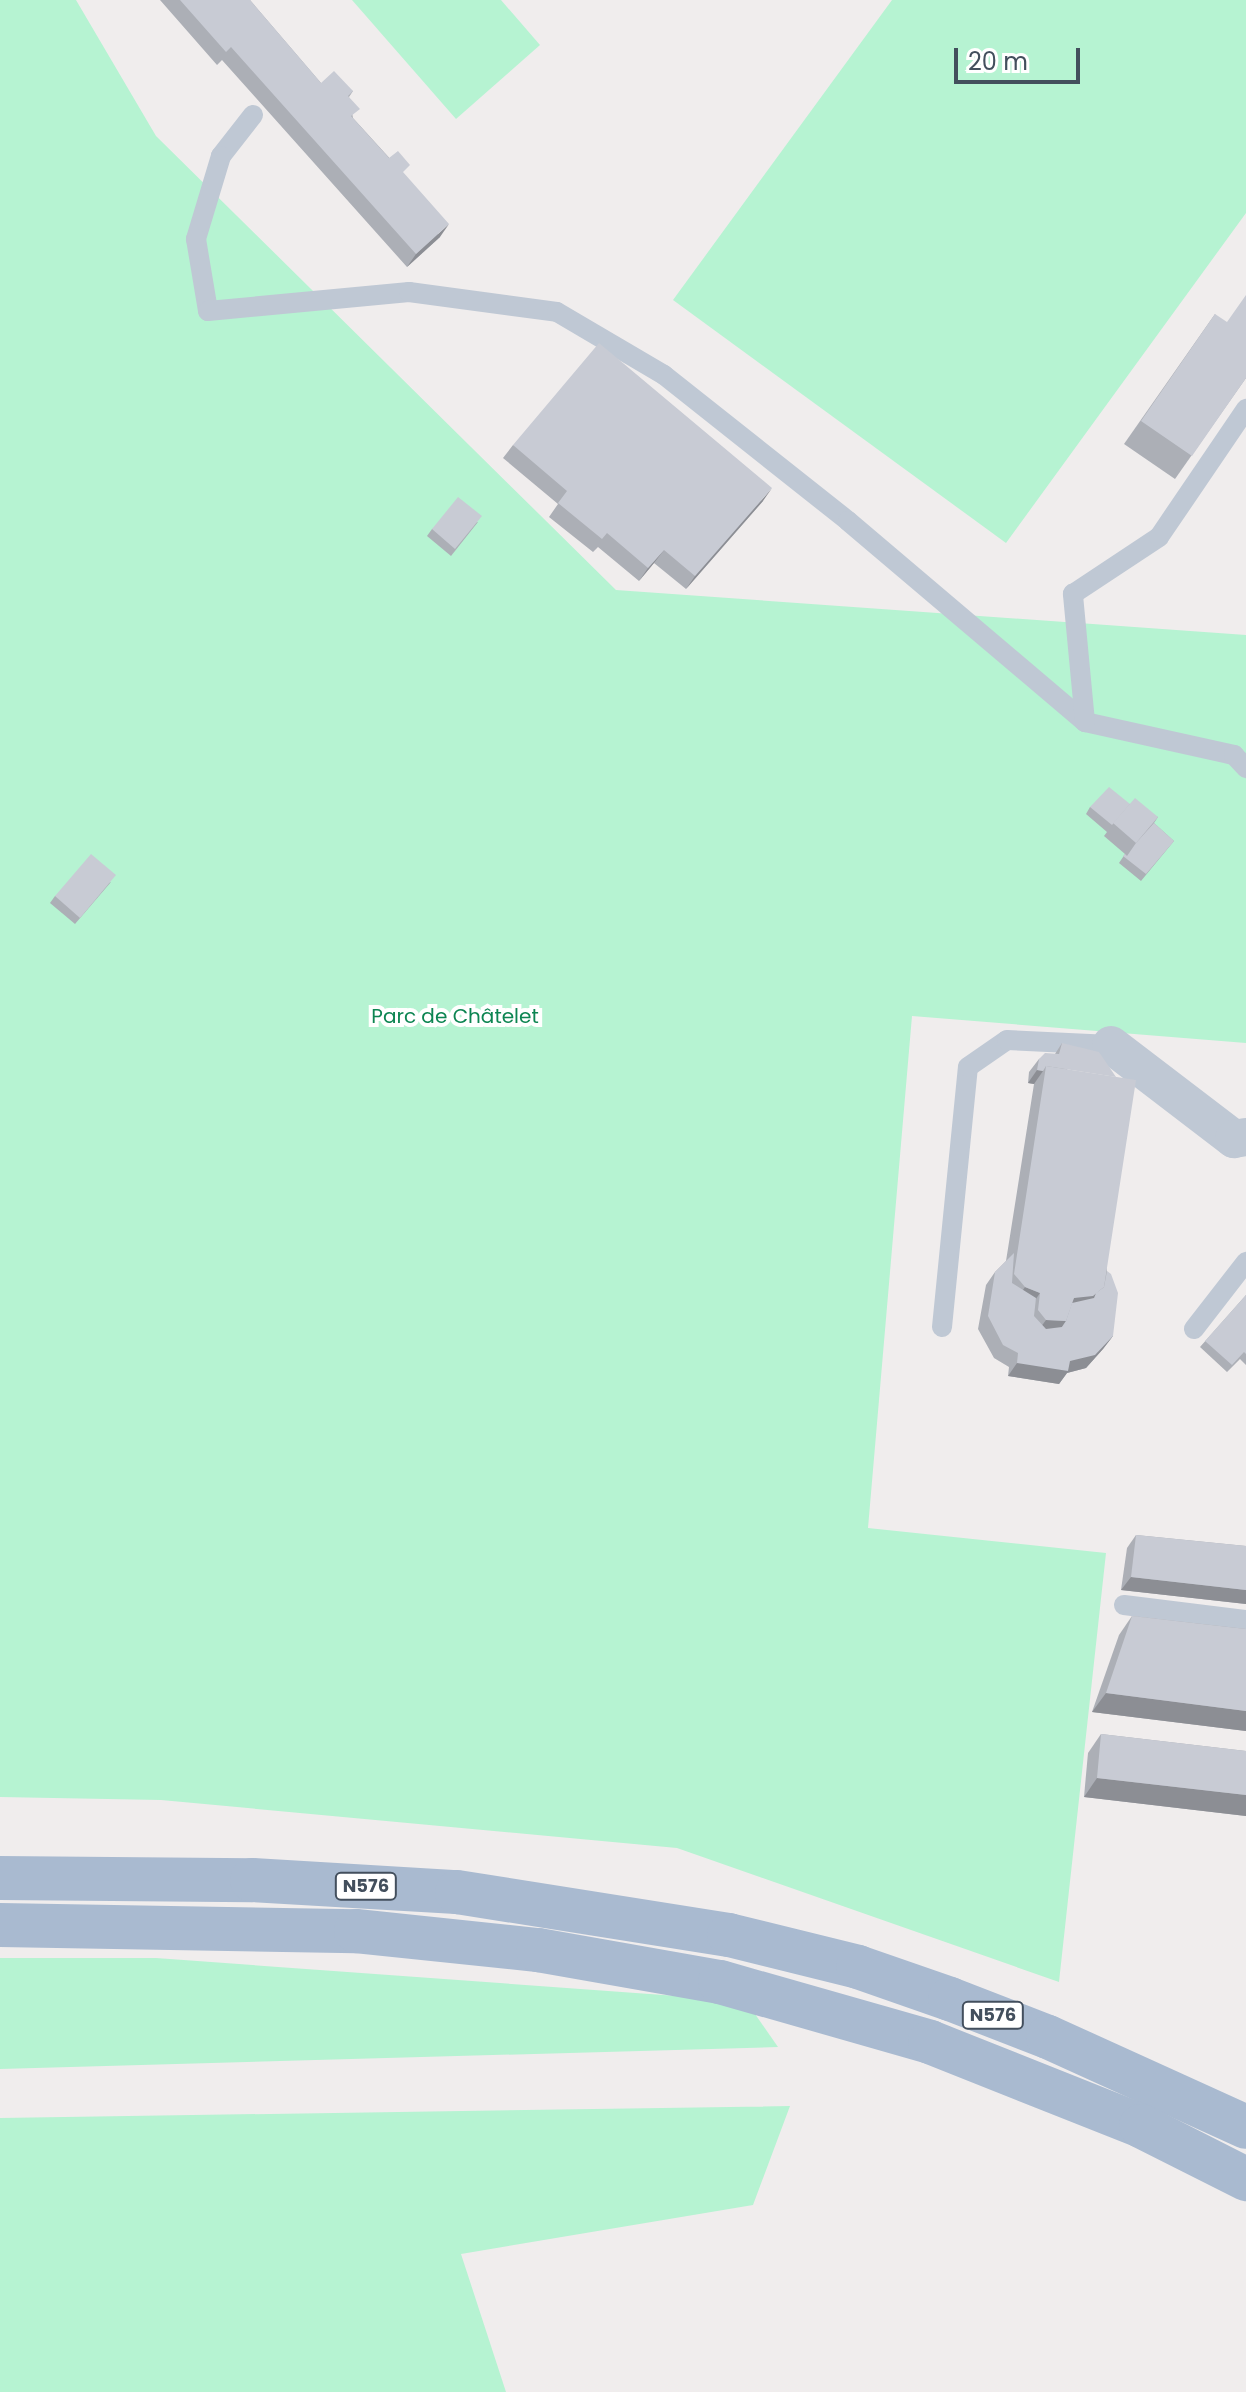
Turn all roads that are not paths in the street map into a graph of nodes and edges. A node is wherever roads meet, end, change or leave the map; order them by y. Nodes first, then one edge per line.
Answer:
1 (253, 115) dead end
2 (1246, 409) edge
3 (1085, 722) junction
4 (1246, 768) edge
5 (1111, 1045) joint
6 (1246, 1137) edge
7 (1246, 1262) edge
8 (942, 1327) dead end
9 (1194, 1329) dead end
10 (1124, 1605) dead end
11 (1246, 1620) edge
12 (0, 1878) edge
13 (0, 1925) edge
14 (1246, 2127) edge
15 (1240, 2176) edge

1 - 3 lane
2 - 3 lane
3 - 4 lane
5 - 6 street
5 - 8 lane
7 - 9 lane
10 - 11 lane
12 - 14 main road, N576
13 - 15 main road, N576

